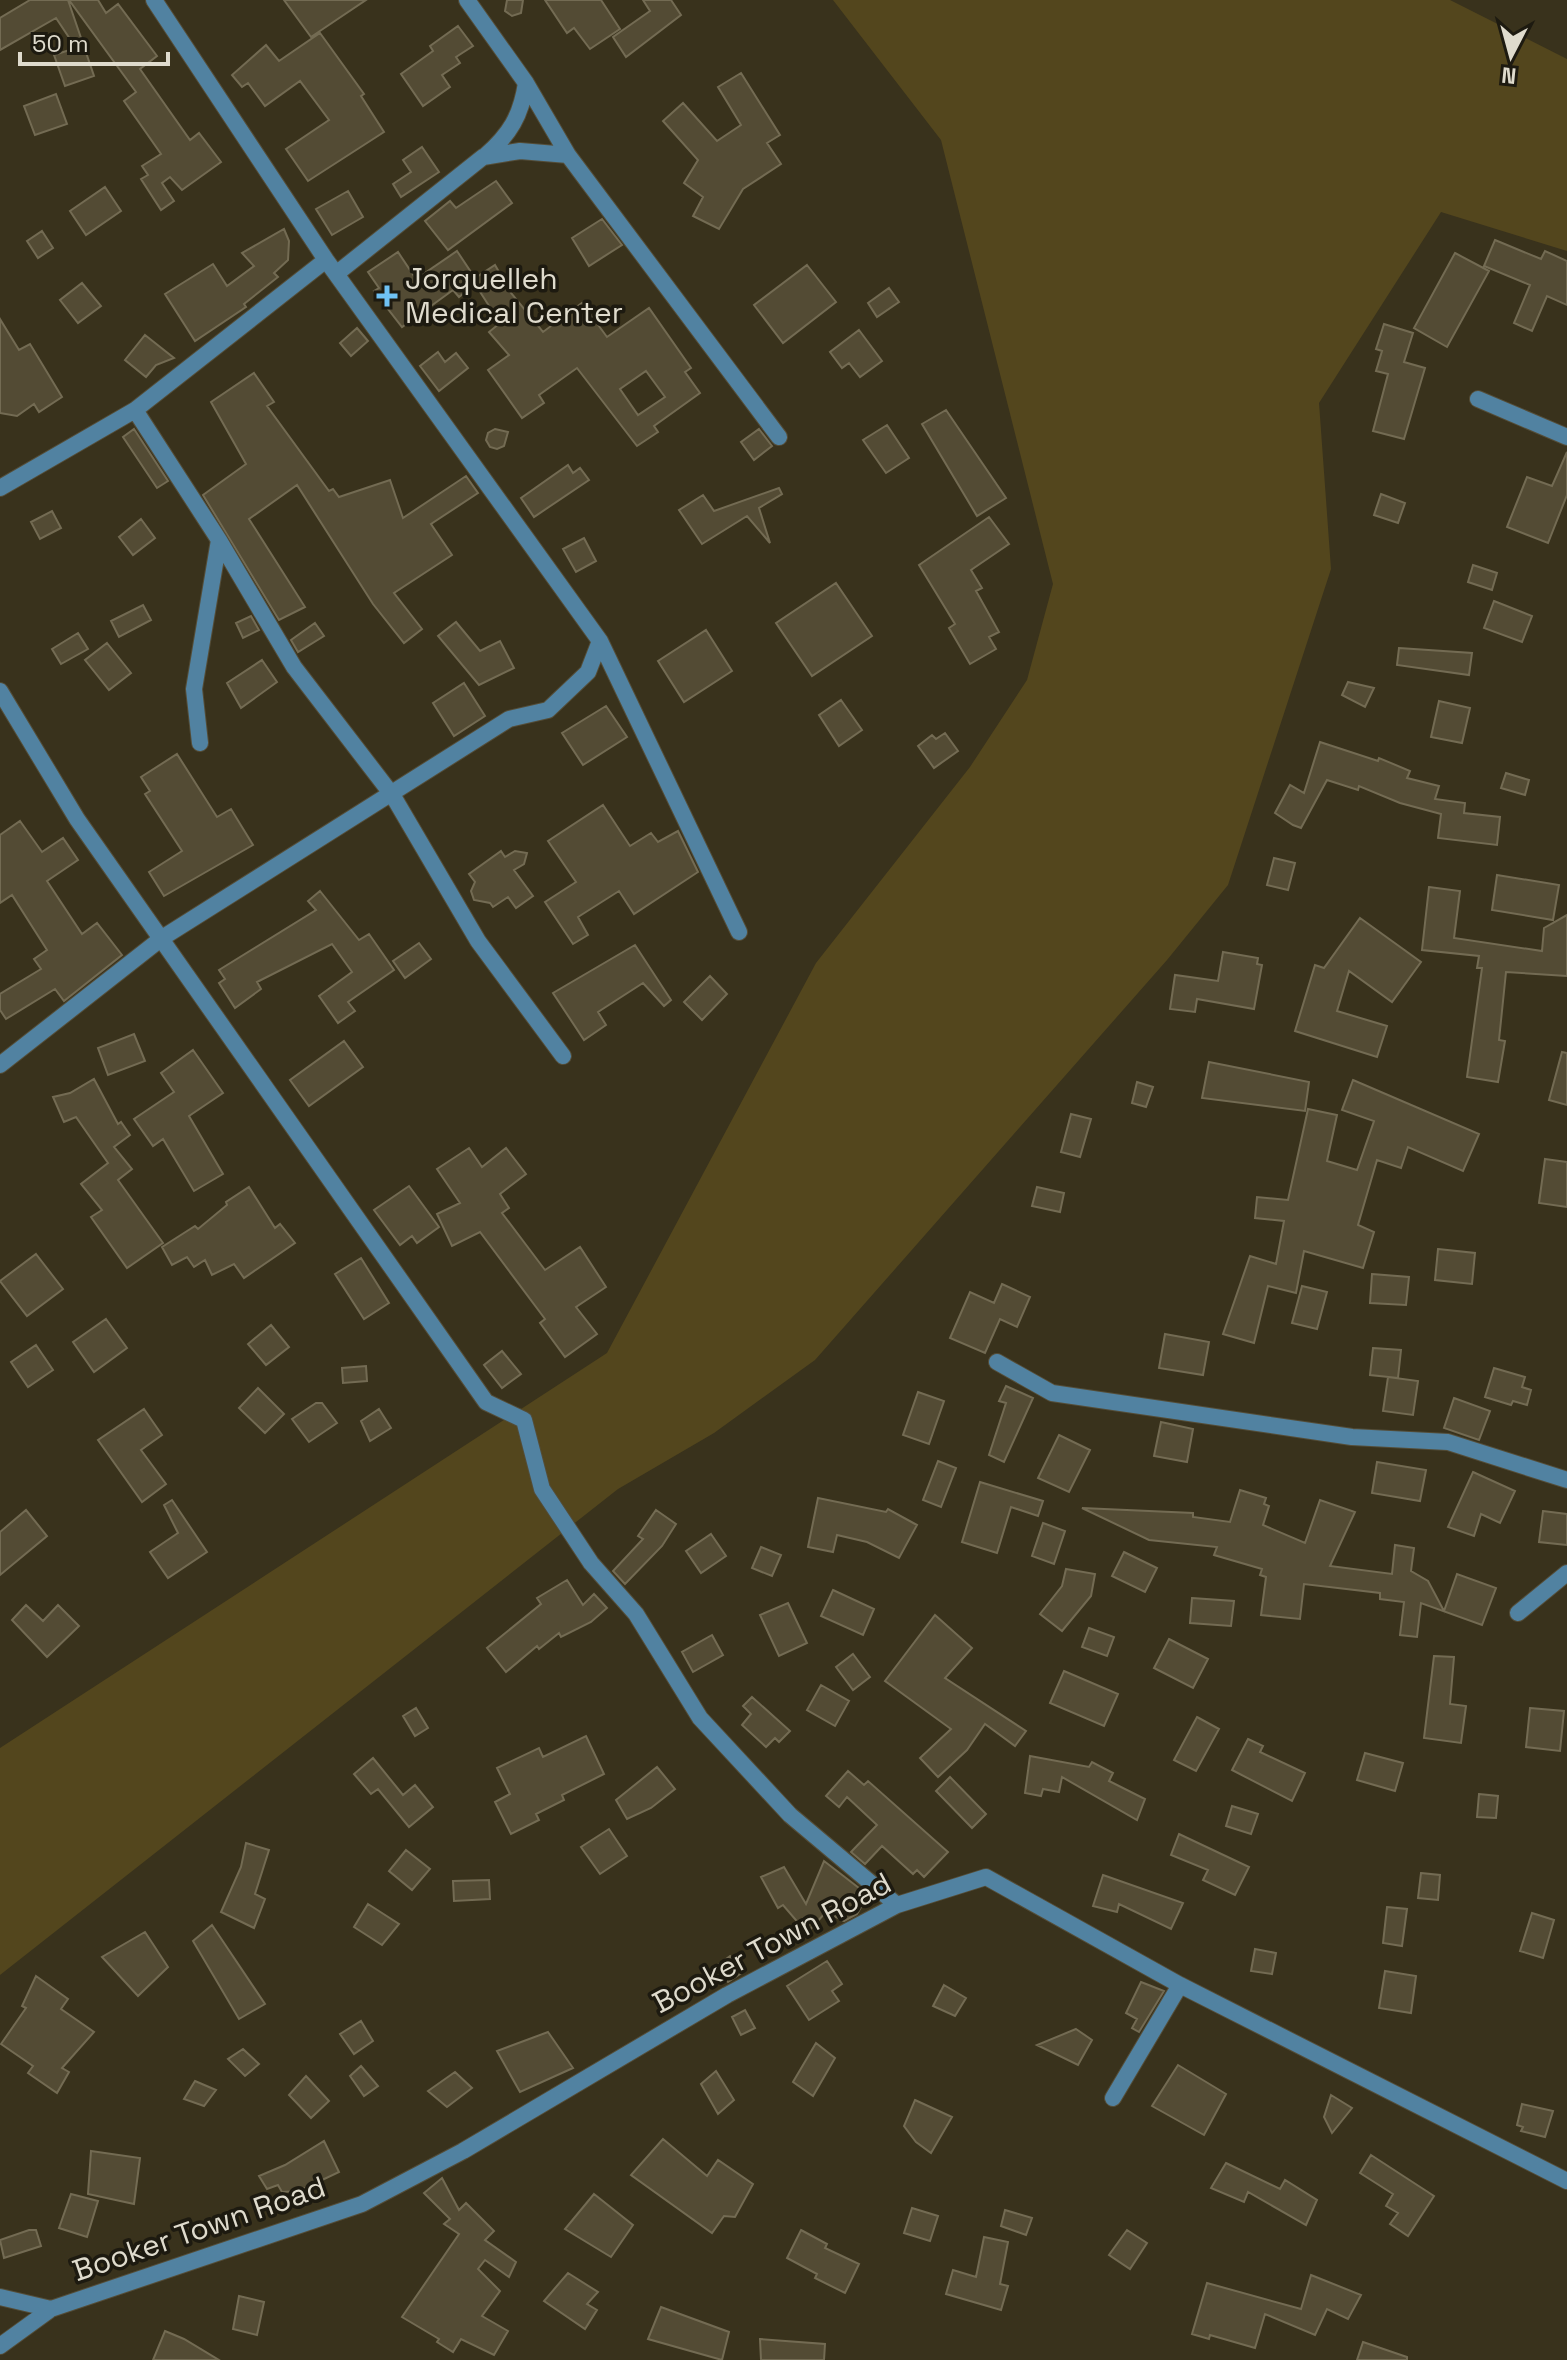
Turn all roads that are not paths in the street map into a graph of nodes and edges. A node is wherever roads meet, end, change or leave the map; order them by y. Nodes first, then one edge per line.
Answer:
1 (154, 0) edge
2 (467, 0) edge
3 (526, 83) junction
4 (568, 155) junction
5 (483, 157) junction
6 (331, 267) junction
7 (1478, 399) dead end
8 (135, 410) junction
9 (779, 437) dead end
10 (1567, 437) edge
11 (0, 488) edge
12 (219, 540) junction
13 (600, 641) junction
14 (0, 691) edge
15 (200, 743) dead end
16 (393, 796) junction
17 (739, 932) dead end
18 (162, 938) junction
19 (563, 1056) dead end
20 (0, 1065) edge
21 (997, 1362) dead end
22 (1567, 1480) edge
23 (1567, 1573) edge
24 (1518, 1613) dead end
25 (897, 1905) junction
26 (1180, 1985) junction
27 (1113, 2098) dead end
28 (1567, 2181) edge
29 (0, 2297) edge
30 (51, 2309) junction
31 (0, 2346) edge

1 - 6 street
2 - 3 street
3 - 4 street
3 - 5 street
4 - 5 street
4 - 9 street
5 - 6 street
6 - 8 street
6 - 13 street
7 - 10 street
8 - 11 street
8 - 12 street
12 - 15 street
12 - 16 street
13 - 16 street
13 - 17 street
14 - 18 street
16 - 18 street
16 - 19 street
18 - 20 street
18 - 25 street
21 - 22 street
23 - 24 street
25 - 26 street, Booker Town Road
25 - 30 street, Booker Town Road
26 - 27 street
26 - 28 street, Booker Town Road
29 - 30 street
30 - 31 street, Booker Town Road

